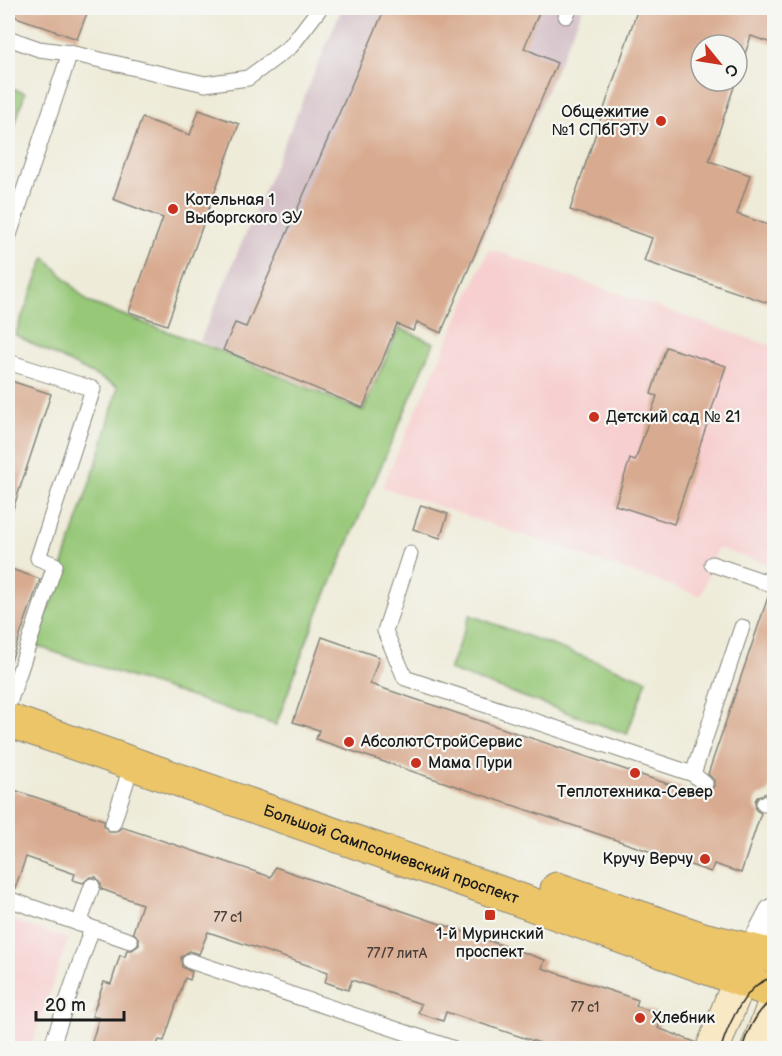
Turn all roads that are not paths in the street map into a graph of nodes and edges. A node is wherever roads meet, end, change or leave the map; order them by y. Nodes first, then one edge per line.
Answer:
1 (320, 8) edge
2 (8, 38) edge
3 (69, 53) junction
4 (8, 238) edge
5 (8, 362) edge
6 (410, 554) dead end
7 (712, 564) dead end
8 (774, 585) edge
9 (742, 627) dead end
10 (8, 709) edge
11 (132, 764) junction
12 (113, 823) dead end
13 (92, 886) dead end
14 (8, 899) edge
15 (774, 914) edge
16 (85, 926) junction
17 (130, 941) dead end
18 (190, 961) dead end
19 (756, 962) edge
20 (774, 992) edge
21 (774, 1004) edge
22 (51, 1048) edge
23 (452, 1048) edge
24 (713, 1048) edge
25 (758, 1048) edge

1 - 3 lane
2 - 3 lane
3 - 4 lane
5 - 10 lane
6 - 9 lane
7 - 8 lane
10 - 11 main road, Большой Сампсониевский проспект
10 - 19 main road, Большой Сампсониевский проспект
11 - 12 lane
11 - 19 main road, Большой Сампсониевский проспект
13 - 16 lane
14 - 16 lane
15 - 19 street
16 - 17 lane
16 - 22 lane
18 - 23 lane
19 - 20 main road, Большой Сампсониевский проспект
19 - 24 main road
21 - 25 main road

